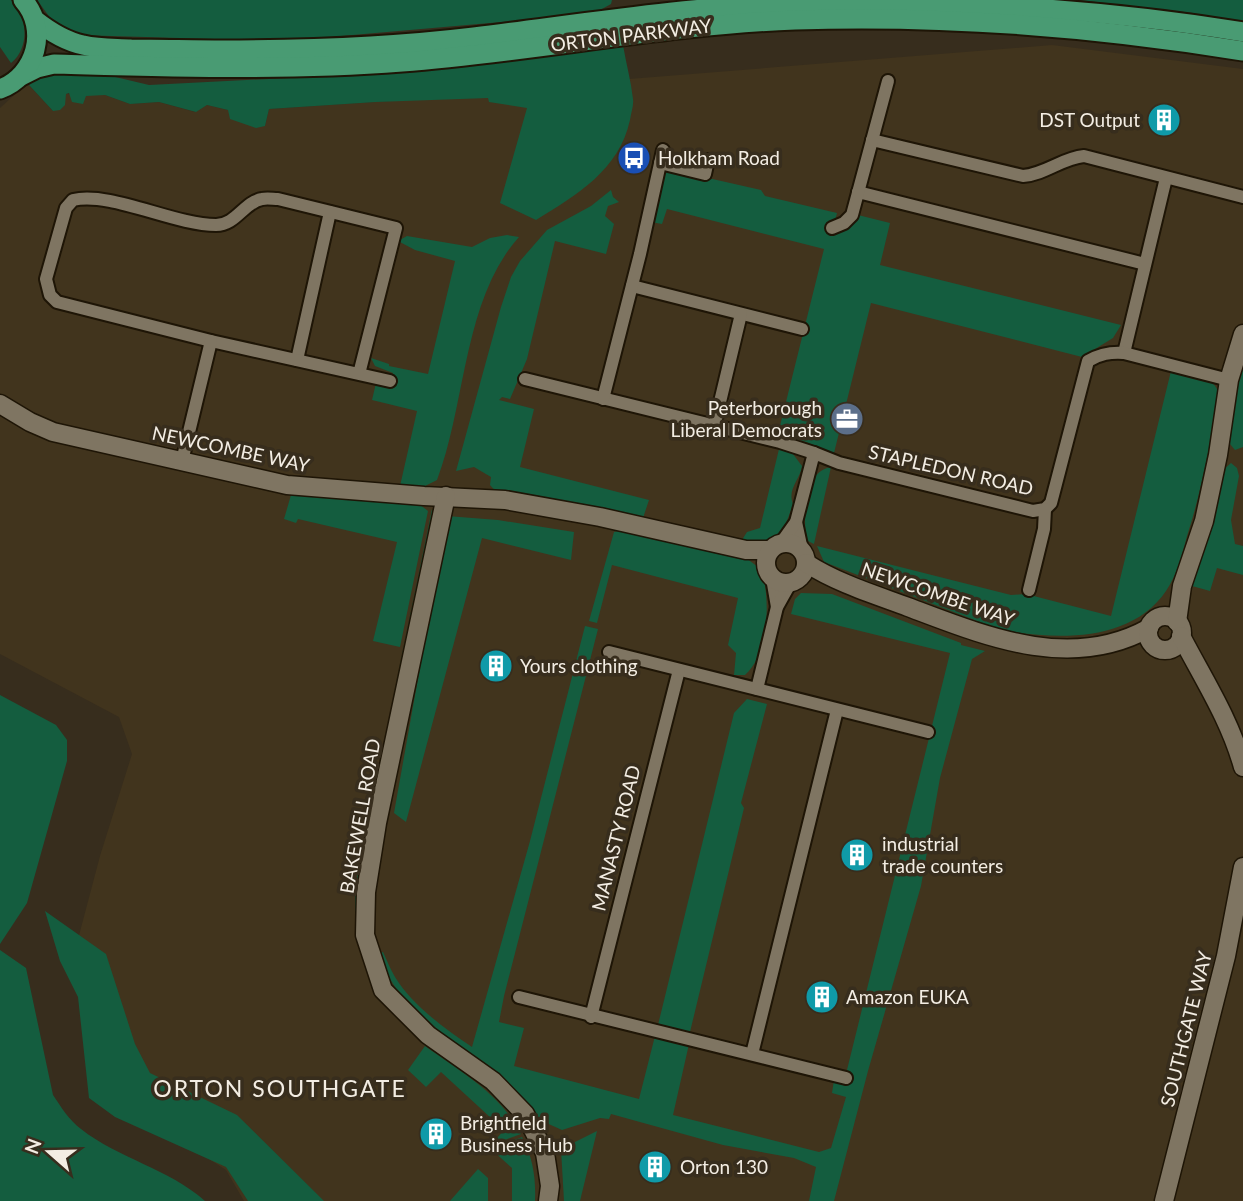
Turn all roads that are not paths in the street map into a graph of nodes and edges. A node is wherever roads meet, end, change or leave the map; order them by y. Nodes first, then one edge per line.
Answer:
1 (28, 6) edge
2 (1243, 32) edge
3 (1243, 51) edge
4 (888, 81) dead end
5 (7, 86) edge
6 (872, 140) junction
7 (708, 160) dead end
8 (1166, 178) junction
9 (858, 192) junction
10 (1243, 197) edge
11 (330, 212) junction
12 (832, 228) dead end
13 (1145, 264) junction
14 (632, 286) junction
15 (741, 314) junction
16 (802, 329) dead end
17 (1243, 334) edge
18 (211, 341) junction
19 (1124, 353) junction
20 (297, 360) junction
21 (359, 374) junction
22 (525, 379) dead end
23 (1229, 380) junction
24 (390, 382) dead end
25 (603, 399) junction
26 (0, 404) edge
27 (714, 427) junction
28 (814, 453) junction
29 (182, 461) junction
30 (446, 496) junction
31 (1045, 509) junction
32 (796, 522) junction
33 (772, 559) junction
34 (799, 568) junction
35 (1029, 590) dead end
36 (777, 607) junction
37 (1167, 626) junction
38 (1118, 642) junction
39 (1161, 648) junction
40 (609, 652) dead end
41 (1196, 664) junction
42 (679, 670) junction
43 (757, 689) junction
44 (837, 710) junction
45 (928, 732) dead end
46 (1243, 768) edge
47 (1243, 867) edge
48 (519, 997) dead end
49 (591, 1017) junction
50 (752, 1054) junction
51 (846, 1077) dead end
52 (548, 1201) edge
53 (1164, 1201) edge

1 - 2 main road, ORTON PARKWAY
1 - 5 main road
3 - 5 main road, ORTON PARKWAY
4 - 6 street
6 - 8 street
6 - 9 street
7 - 14 street
8 - 10 street
8 - 13 street
9 - 12 street
9 - 13 street
11 - 18 street
11 - 20 street
11 - 21 street
13 - 19 street
14 - 15 street
14 - 25 street
15 - 16 street
15 - 27 street
17 - 23 street
18 - 20 street
18 - 29 street
19 - 23 street, STAPLEDON ROAD
19 - 31 street, STAPLEDON ROAD
20 - 21 street
21 - 24 street
22 - 25 street
23 - 37 street
25 - 27 street
26 - 29 street, NEWCOMBE WAY
27 - 28 street
28 - 31 street, STAPLEDON ROAD
28 - 32 street
29 - 30 street, NEWCOMBE WAY
30 - 33 street, NEWCOMBE WAY
30 - 52 street, BAKEWELL ROAD
31 - 35 street
32 - 33 street
32 - 34 street
33 - 34 street
33 - 34 street
33 - 36 street
34 - 36 street
34 - 38 street, NEWCOMBE WAY
36 - 43 street
37 - 38 street, NEWCOMBE WAY
37 - 39 street
37 - 39 street
37 - 41 street
38 - 39 street, NEWCOMBE WAY
39 - 41 street
40 - 42 street
41 - 46 street
42 - 43 street
42 - 49 street, MANASTY ROAD
43 - 44 street
44 - 45 street
44 - 50 street
47 - 53 street, SOUTHGATE WAY
48 - 49 street
49 - 50 street
50 - 51 street

